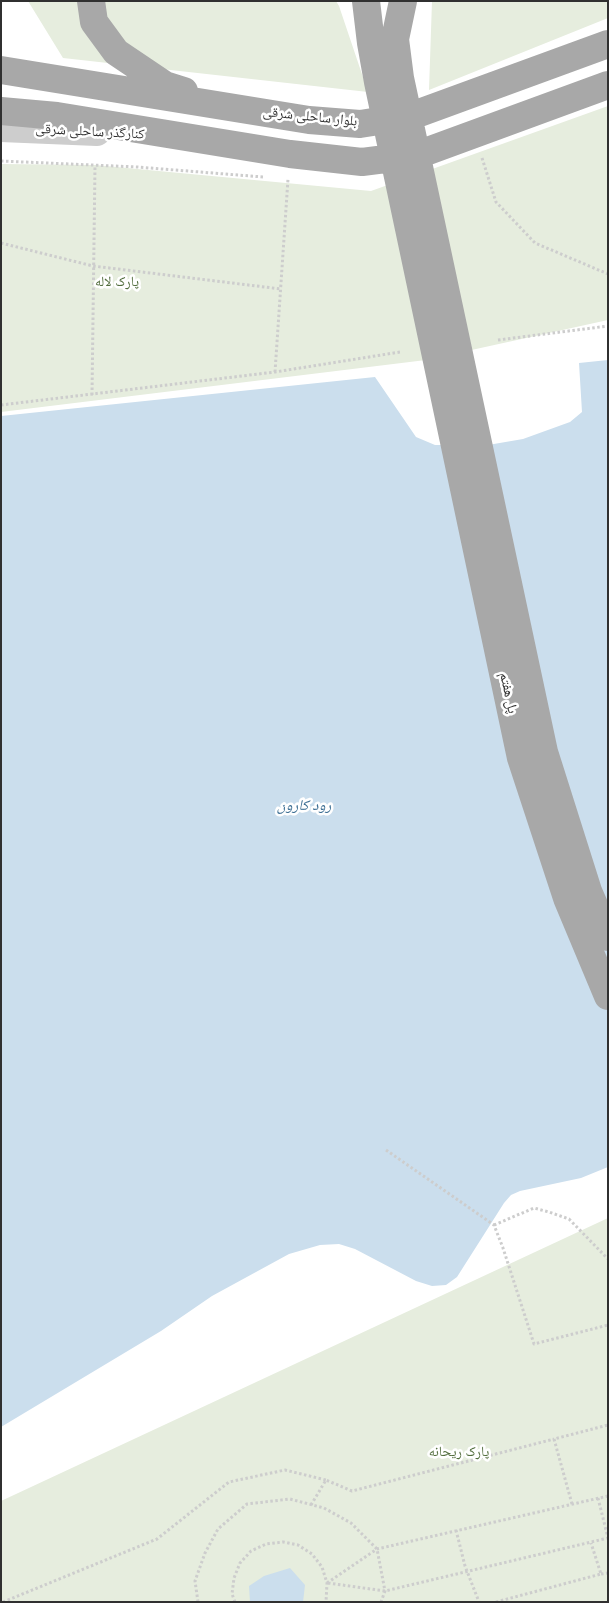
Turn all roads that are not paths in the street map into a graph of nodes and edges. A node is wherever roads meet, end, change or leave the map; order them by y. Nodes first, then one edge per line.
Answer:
1 (90, 1) edge
2 (352, 1) edge
3 (366, 1) edge
4 (403, 1) edge
5 (370, 43) junction
6 (608, 44) edge
7 (1, 70) edge
8 (389, 80) junction
9 (608, 85) edge
10 (247, 110) junction
11 (1, 112) edge
12 (1, 128) edge
13 (179, 136) junction
14 (452, 379) junction
15 (608, 937) edge
16 (608, 996) edge

1 - 10 main road
2 - 5 main road
3 - 5 main road
4 - 8 main road
5 - 8 main road
6 - 10 main road, بلوار ساحلی شرقی
7 - 10 main road, بلوار ساحلی شرقی
8 - 14 main road
9 - 13 main road
11 - 13 main road
12 - 13 street, کنارگذر ساحلی شرقی
14 - 15 main road, پل هفتم
14 - 16 main road, پل هفتم

